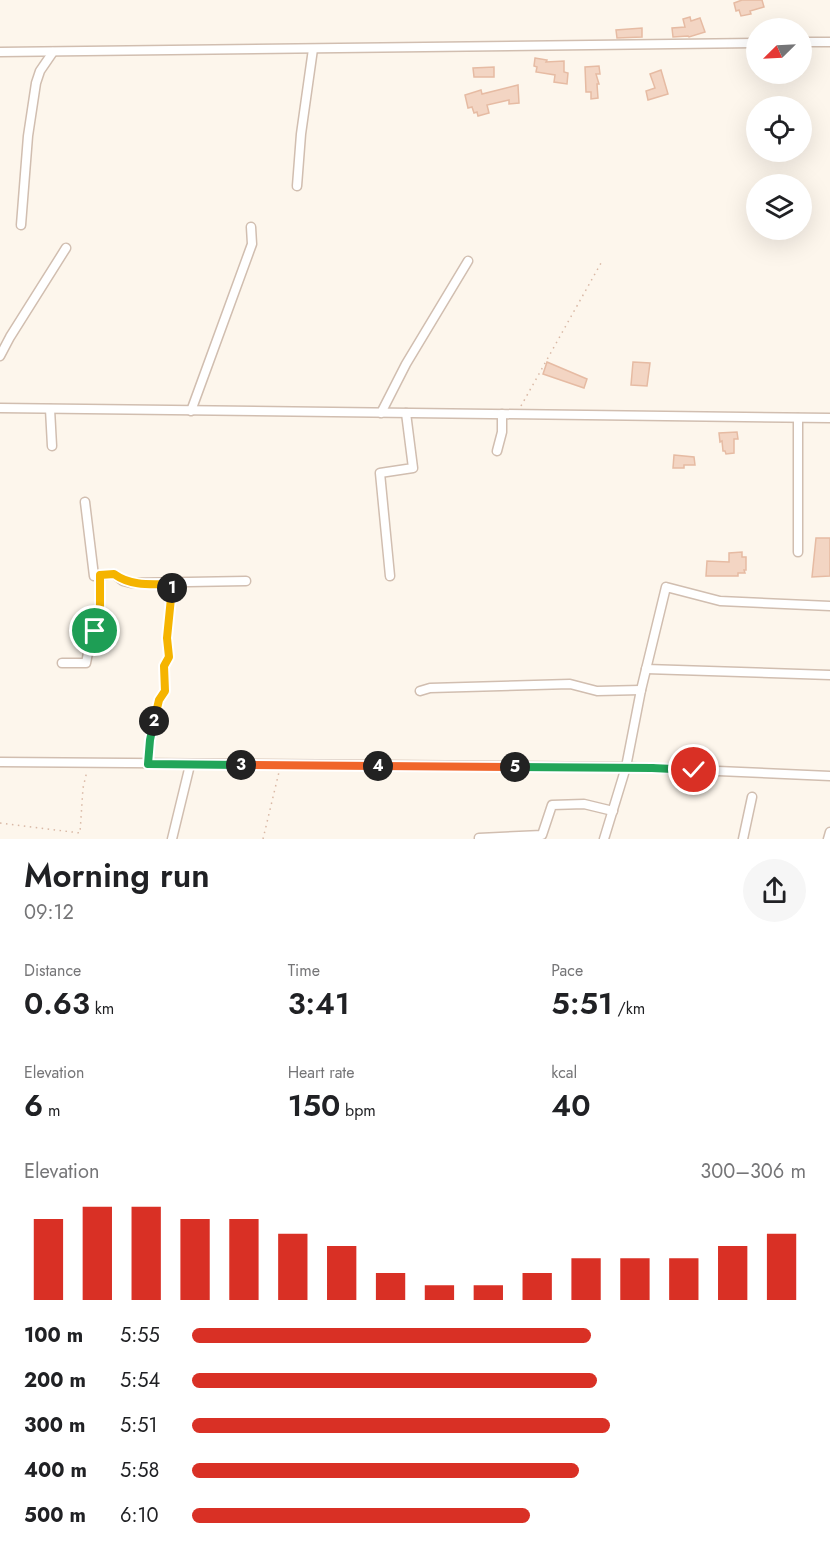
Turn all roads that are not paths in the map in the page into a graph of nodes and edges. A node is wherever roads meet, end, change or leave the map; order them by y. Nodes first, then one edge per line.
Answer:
1 (812, 42) edge
2 (830, 42) edge
3 (746, 43) edge
4 (313, 49) junction
5 (0, 52) edge
6 (53, 52) junction
7 (297, 186) dead end
8 (21, 225) dead end
9 (251, 227) dead end
10 (66, 248) dead end
11 (468, 261) dead end
12 (0, 356) edge
13 (0, 408) edge
14 (50, 409) junction
15 (191, 411) junction
16 (381, 413) junction
17 (406, 413) junction
18 (502, 414) junction
19 (798, 418) junction
20 (830, 418) edge
21 (52, 446) dead end
22 (497, 452) dead end
23 (85, 502) dead end
24 (798, 552) dead end
25 (100, 575) junction
26 (390, 576) dead end
27 (246, 581) dead end
28 (830, 606) edge
29 (62, 663) dead end
30 (646, 669) junction
31 (830, 675) edge
32 (641, 690) junction
33 (420, 691) dead end
34 (0, 762) edge
35 (190, 765) junction
36 (626, 767) junction
37 (830, 776) edge
38 (752, 797) dead end
39 (613, 811) junction
40 (830, 832) edge
41 (479, 838) edge
42 (172, 839) edge
43 (604, 839) edge
44 (743, 839) edge
45 (828, 839) edge

1 - 2 street
3 - 4 street
4 - 6 street
4 - 7 street
5 - 6 street
6 - 8 street
9 - 15 street
10 - 12 street
11 - 16 street
13 - 14 street
14 - 15 street
14 - 21 street
15 - 16 street
16 - 17 street
17 - 18 street
17 - 26 street
18 - 19 street
18 - 22 street
19 - 20 street
19 - 24 street
23 - 25 street
25 - 27 street
25 - 29 street
28 - 30 street
30 - 31 street
30 - 32 street
32 - 33 street
32 - 36 street
34 - 35 street
35 - 36 street
35 - 42 street
36 - 37 street
36 - 39 street
38 - 44 street
39 - 41 street
39 - 43 street
40 - 45 street

